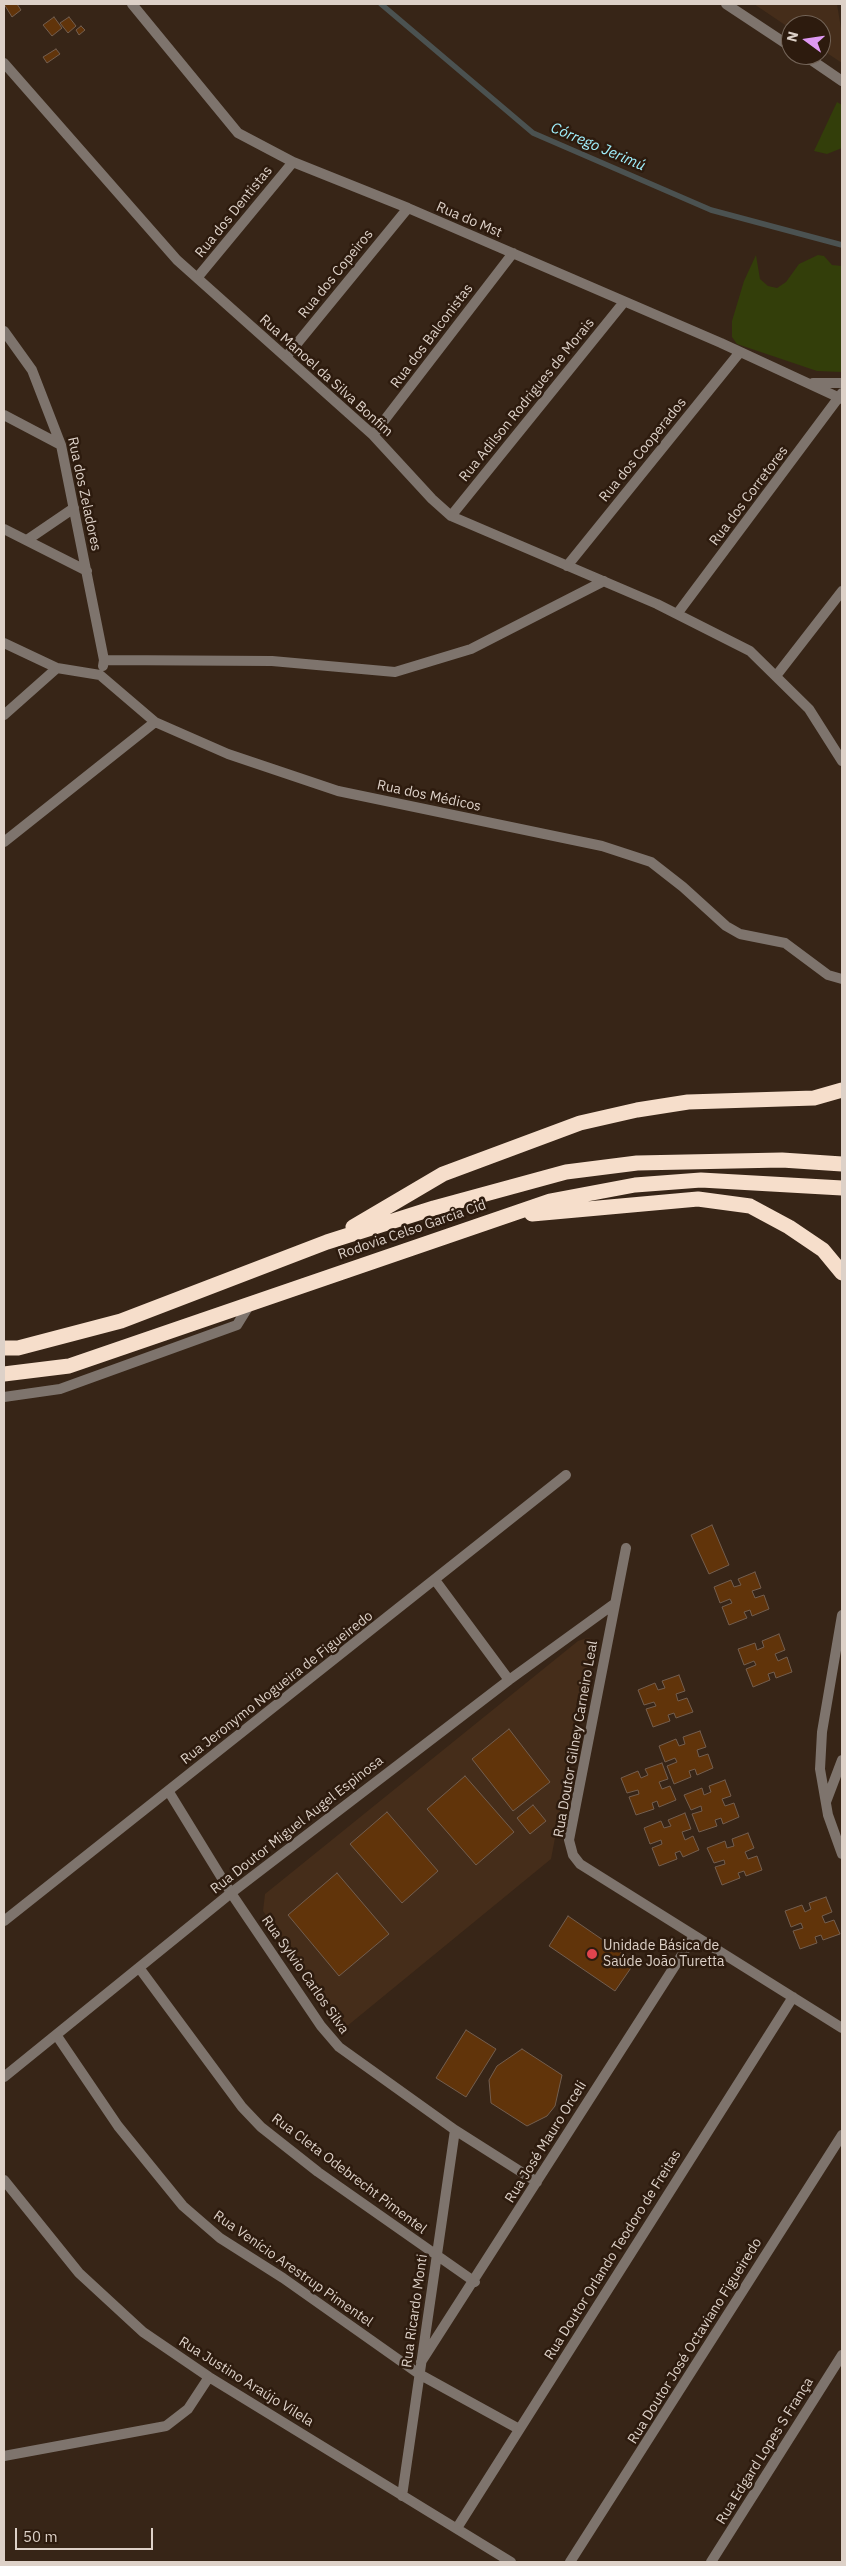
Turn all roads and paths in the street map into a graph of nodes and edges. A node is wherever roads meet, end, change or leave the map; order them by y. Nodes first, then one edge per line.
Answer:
1 (132, 4) edge
2 (726, 4) edge
3 (781, 40) edge
4 (4, 63) edge
5 (819, 65) edge
6 (842, 80) edge
7 (293, 162) junction
8 (408, 208) junction
9 (512, 253) junction
10 (197, 278) junction
11 (624, 302) junction
12 (4, 331) edge
13 (740, 352) junction
14 (286, 357) junction
15 (807, 382) junction
16 (842, 383) edge
17 (841, 396) edge
18 (4, 415) edge
19 (374, 435) junction
20 (61, 445) junction
21 (74, 508) junction
22 (450, 516) junction
23 (4, 529) edge
24 (27, 540) junction
25 (567, 566) junction
26 (87, 571) junction
27 (604, 581) junction
28 (842, 592) edge
29 (677, 614) junction
30 (4, 643) edge
31 (104, 660) junction
32 (57, 668) junction
33 (100, 675) junction
34 (776, 676) junction
35 (4, 715) edge
36 (154, 722) junction
37 (842, 761) edge
38 (4, 842) edge
39 (842, 979) edge
40 (842, 1090) edge
41 (842, 1164) edge
42 (842, 1188) edge
43 (501, 1217) junction
44 (327, 1242) junction
45 (842, 1273) edge
46 (250, 1304) junction
47 (4, 1348) edge
48 (4, 1374) edge
49 (4, 1397) edge
50 (566, 1475) dead end
51 (626, 1548) dead end
52 (435, 1580) junction
53 (614, 1604) junction
54 (842, 1615) edge
55 (509, 1680) junction
56 (842, 1760) edge
57 (169, 1792) junction
58 (826, 1802) junction
59 (842, 1854) edge
60 (231, 1893) junction
61 (4, 1921) edge
62 (694, 1936) junction
63 (140, 1969) junction
64 (793, 1997) junction
65 (842, 2028) edge
66 (57, 2036) junction
67 (4, 2078) edge
68 (455, 2130) junction
69 (842, 2135) edge
70 (4, 2180) edge
71 (537, 2182) junction
72 (437, 2256) junction
73 (474, 2282) junction
74 (842, 2355) edge
75 (421, 2362) junction
76 (420, 2374) junction
77 (210, 2377) junction
78 (519, 2429) junction
79 (4, 2456) edge
80 (402, 2496) junction
81 (457, 2528) junction
82 (511, 2562) edge
83 (570, 2562) edge
84 (711, 2562) edge

1 - 7 street, Rua do Mst
2 - 3 street
4 - 10 street, Rua Manoel da Silva Bonfim
5 - 6 street
7 - 8 street, Rua do Mst
7 - 10 street, Rua dos Dentistas
8 - 9 street, Rua do Mst
8 - 14 street, Rua dos Copeiros
9 - 11 street, Rua do Mst
9 - 19 street, Rua dos Balconistas
10 - 14 street, Rua Manoel da Silva Bonfim
11 - 13 street, Rua do Mst
11 - 22 street, Rua Adilson Rodrigues de Morais
12 - 20 street, Rua dos Zeladores
13 - 15 street, Rua do Mst
13 - 25 street, Rua dos Cooperados
14 - 19 street, Rua Manoel da Silva Bonfim
15 - 16 street
15 - 17 street, Rua do Mst
17 - 29 street, Rua dos Corretores
18 - 20 street
19 - 22 street, Rua Manoel da Silva Bonfim
20 - 21 street, Rua dos Zeladores
21 - 24 street
21 - 26 street, Rua dos Zeladores
22 - 25 street, Rua Manoel da Silva Bonfim
23 - 24 street
24 - 26 street
25 - 27 street, Rua Manoel da Silva Bonfim
26 - 31 street, Rua dos Zeladores
27 - 29 street, Rua Manoel da Silva Bonfim
27 - 31 street
28 - 34 street
29 - 34 street, Rua Manoel da Silva Bonfim
30 - 32 street
31 - 33 street, Rua dos Zeladores
32 - 33 street
32 - 35 street
33 - 36 street, Rua dos Médicos
34 - 37 street, Rua Manoel da Silva Bonfim
36 - 38 street
36 - 39 street, Rua dos Médicos
40 - 44 highway
41 - 44 highway, Rodovia Celso Garcia Cid
42 - 43 highway, Rodovia Celso Garcia Cid
43 - 45 highway
43 - 46 highway, Rodovia Celso Garcia Cid
44 - 47 highway, Rodovia Celso Garcia Cid
46 - 48 highway, Rodovia Celso Garcia Cid
46 - 49 street
50 - 52 street, Rua Jeronymo Nogueira de Figueiredo
51 - 53 street, Rua Doutor Gilney Carneiro Leal
52 - 55 street
52 - 57 street, Rua Jeronymo Nogueira de Figueiredo
53 - 55 street, Rua Doutor Miguel Augel Espinosa
53 - 62 street, Rua Doutor Gilney Carneiro Leal
54 - 58 street
55 - 60 street, Rua Doutor Miguel Augel Espinosa
56 - 58 street
57 - 60 street, Rua Sylvio Carlos Silva
57 - 61 street, Rua Jeronymo Nogueira de Figueiredo
58 - 59 street
60 - 63 street, Rua Doutor Miguel Augel Espinosa
60 - 68 street, Rua Sylvio Carlos Silva
62 - 64 street, Rua Doutor Gilney Carneiro Leal
62 - 71 street, Rua José Mauro Orceli
63 - 66 street, Rua Doutor Miguel Augel Espinosa
63 - 72 street, Rua Cleta Odebrecht Pimentel
64 - 65 street, Rua Doutor Gilney Carneiro Leal
64 - 78 street, Rua Doutor Orlando Teodoro de Freitas
66 - 67 street, Rua Doutor Miguel Augel Espinosa
66 - 76 street, Rua Venício Arestrup Pimentel
68 - 71 street, Rua Sylvio Carlos Silva
68 - 72 street, Rua Ricardo Monti
69 - 83 street, Rua Doutor José Octaviano Figueiredo
70 - 77 street, Rua Justino Araújo Vilela
71 - 73 street, Rua José Mauro Orceli
72 - 73 street, Rua Cleta Odebrecht Pimentel
72 - 75 street, Rua Ricardo Monti
73 - 75 street, Rua José Mauro Orceli
74 - 84 street, Rua Edgard Lopes S França
75 - 76 street, Rua Ricardo Monti
76 - 78 street, Rua Venício Arestrup Pimentel
76 - 80 street, Rua Ricardo Monti
77 - 79 street
77 - 80 street, Rua Justino Araújo Vilela
78 - 81 street, Rua Doutor Orlando Teodoro de Freitas
80 - 81 street, Rua Justino Araújo Vilela
81 - 82 street, Rua Justino Araújo Vilela

